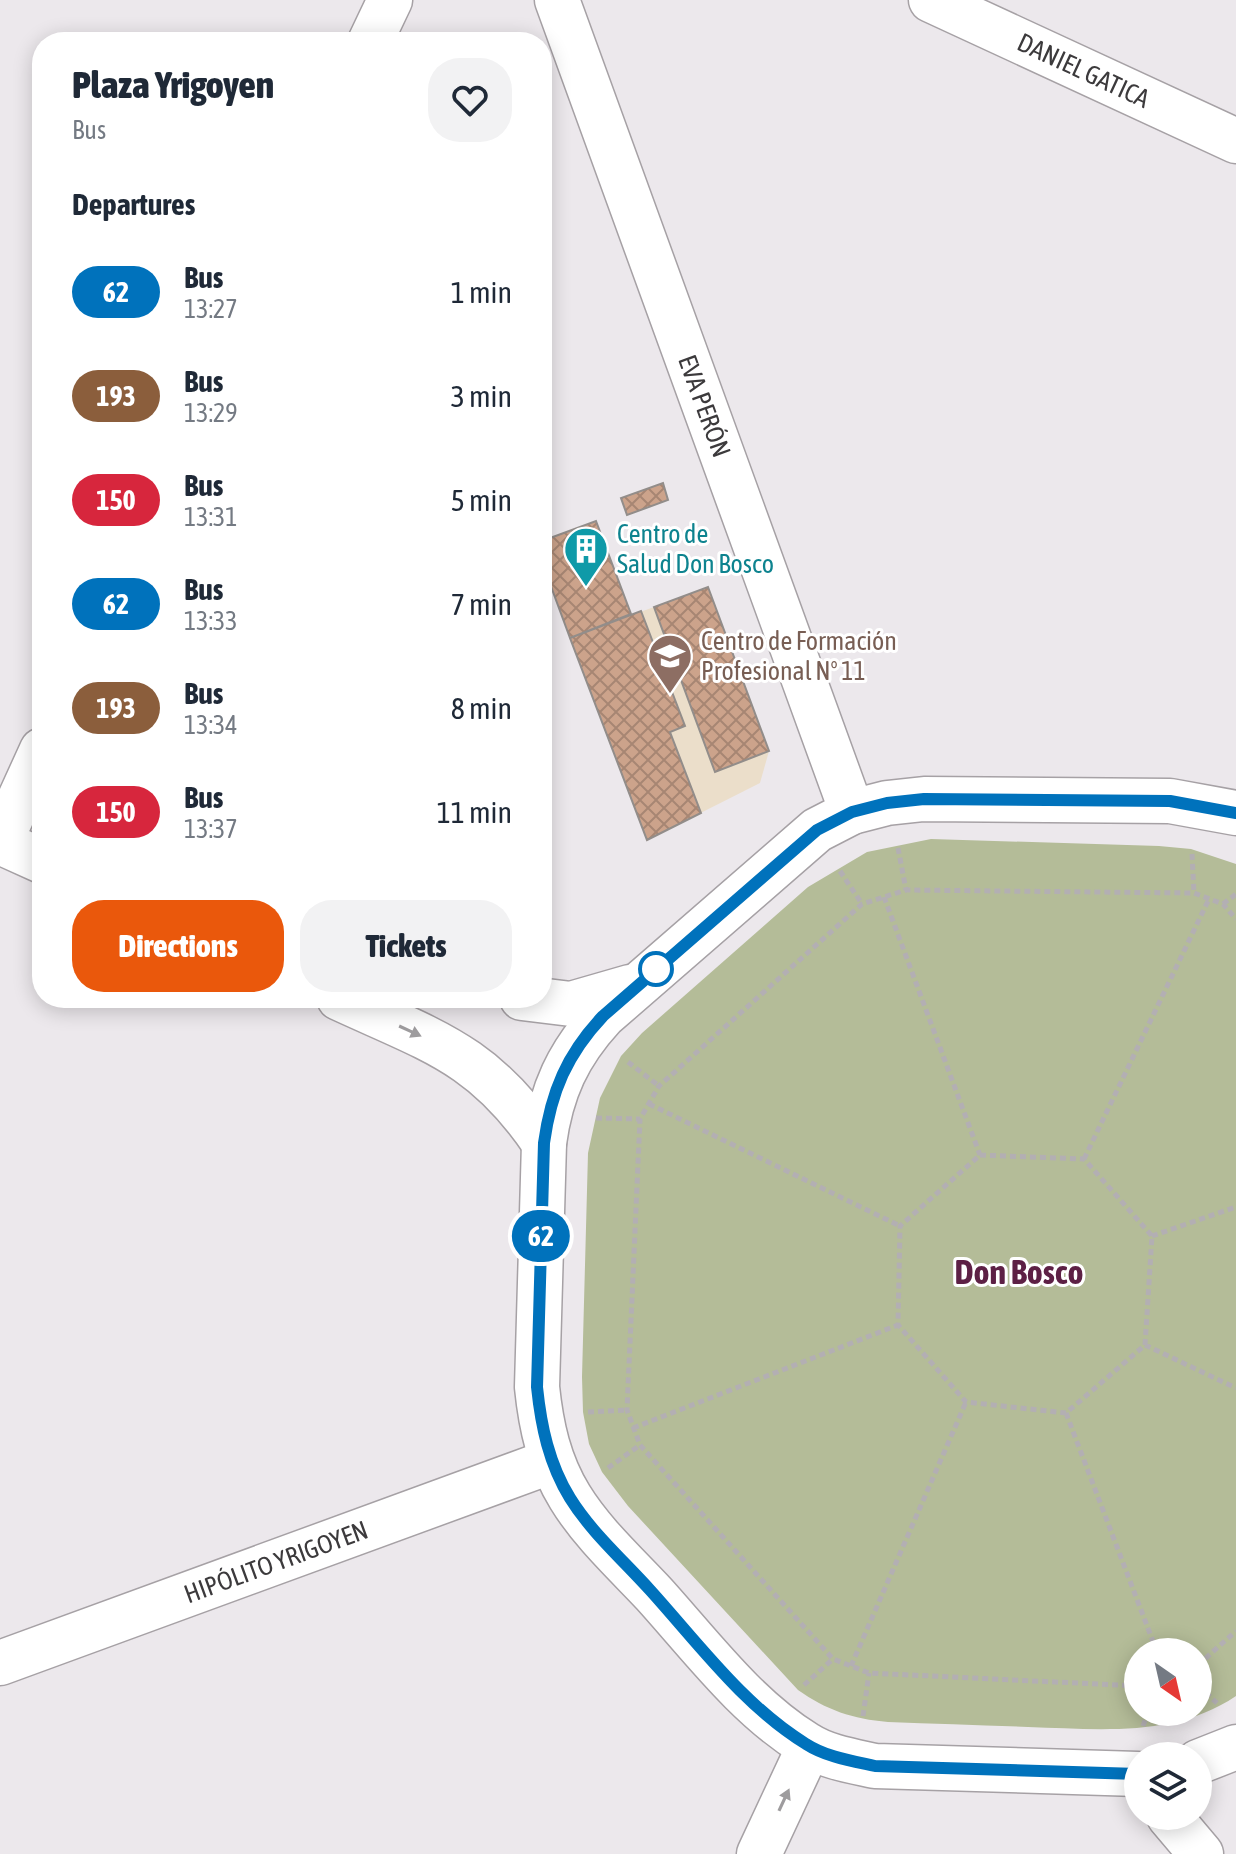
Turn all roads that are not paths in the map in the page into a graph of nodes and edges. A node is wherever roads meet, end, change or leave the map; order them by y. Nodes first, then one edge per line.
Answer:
1 (390, 0) edge
2 (557, 0) edge
3 (931, 0) edge
4 (375, 32) edge
5 (1236, 141) edge
6 (29, 763) edge
7 (852, 812) junction
8 (1236, 813) edge
9 (0, 842) edge
10 (32, 856) edge
11 (640, 983) junction
12 (552, 1002) edge
13 (360, 1008) edge
14 (544, 1143) junction
15 (552, 1461) junction
16 (0, 1663) edge
17 (809, 1747) junction
18 (1236, 1747) edge
19 (1212, 1756) edge
20 (1124, 1780) edge
21 (1181, 1830) edge
22 (759, 1854) edge
23 (1201, 1854) edge

1 - 4 street
2 - 7 street, EVA PERÓN
3 - 5 street, DANIEL GATICA
6 - 9 street
7 - 8 street
7 - 11 street
9 - 10 street
11 - 12 street
11 - 14 street
13 -> 14 street
14 - 15 street
15 - 16 street, HIPÓLITO YRIGOYEN
15 - 17 street
17 - 20 street
22 -> 17 street
18 - 19 street
21 - 23 street

